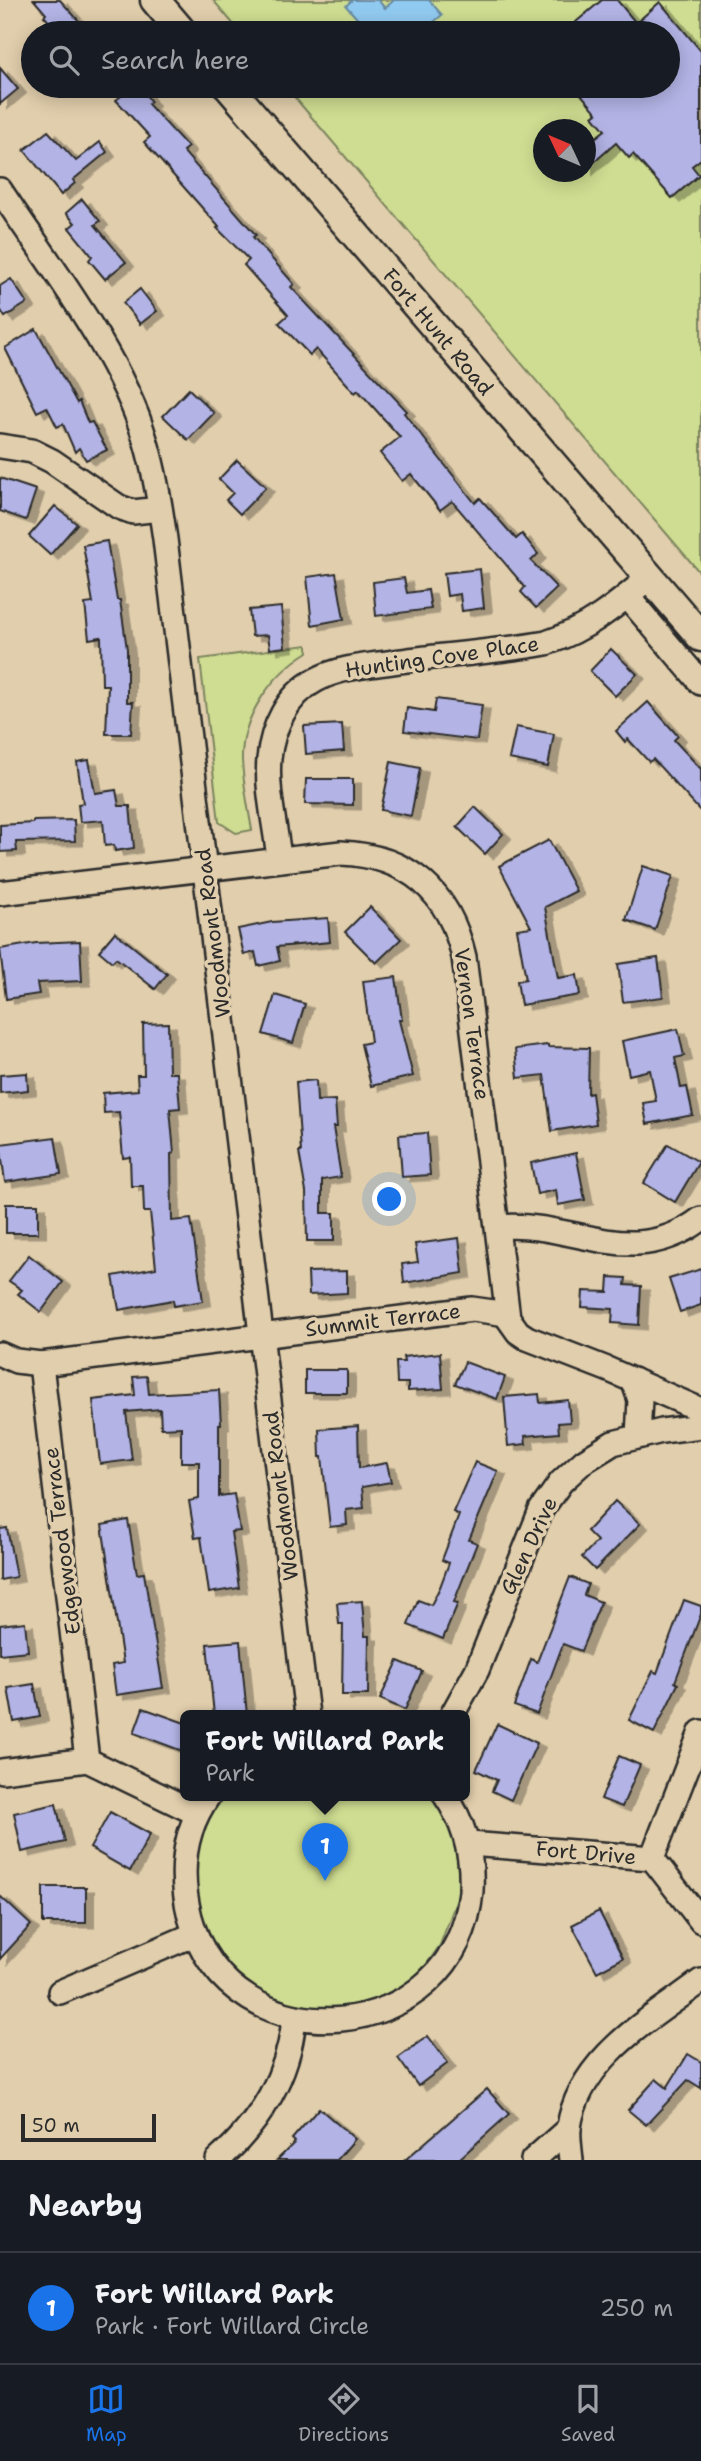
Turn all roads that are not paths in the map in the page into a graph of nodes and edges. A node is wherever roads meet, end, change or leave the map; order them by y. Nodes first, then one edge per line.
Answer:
1 (155, 0) edge
2 (173, 21) edge
3 (238, 98) edge
4 (0, 190) edge
5 (0, 446) edge
6 (160, 509) junction
7 (649, 577) junction
8 (627, 596) junction
9 (701, 637) edge
10 (701, 683) edge
11 (279, 859) junction
12 (205, 868) junction
13 (0, 893) edge
14 (701, 1219) edge
15 (499, 1227) junction
16 (507, 1314) junction
17 (261, 1335) junction
18 (0, 1354) edge
19 (41, 1364) junction
20 (632, 1380) junction
21 (701, 1410) edge
22 (701, 1426) edge
23 (638, 1436) junction
24 (306, 1710) edge
25 (455, 1710) edge
26 (701, 1732) edge
27 (87, 1760) junction
28 (2, 1771) dead end
29 (180, 1796) edge
30 (449, 1801) edge
31 (202, 1804) edge
32 (469, 1844) junction
33 (652, 1858) junction
34 (701, 1921) edge
35 (195, 1934) junction
36 (701, 1981) edge
37 (60, 1992) dead end
38 (294, 2017) junction
39 (569, 2129) junction
40 (218, 2160) edge
41 (533, 2160) edge
42 (571, 2160) edge

1 - 2 main road
3 - 7 main road, Fort Hunt Road
4 - 6 street, Woodmont Road
5 - 6 street
6 - 12 street, Woodmont Road
7 - 8 street
7 - 9 main road, Fort Hunt Road
8 - 10 street
8 - 11 street, Hunting Cove Place
11 - 12 street, Vernon Terrace
11 - 15 street, Vernon Terrace
12 - 13 street, Vernon Terrace
12 - 17 street, Woodmont Road
14 - 15 street
15 - 16 street, Vernon Terrace
16 - 17 street, Summit Terrace
16 - 20 street
17 - 19 street, Summit Terrace
17 - 24 street, Woodmont Road
18 - 19 street
19 - 27 street, Edgewood Terrace
20 - 21 street
20 - 23 street
22 - 23 street, Glen Drive
23 - 25 street, Glen Drive
26 - 33 street, Fort Drive
27 - 28 street
27 - 29 street
30 - 32 street
31 - 35 street
32 - 33 street, Fort Drive
32 - 38 street
33 - 34 street
35 - 37 street
35 - 38 street
36 - 39 street
38 - 40 street
39 - 41 street
39 - 42 street

